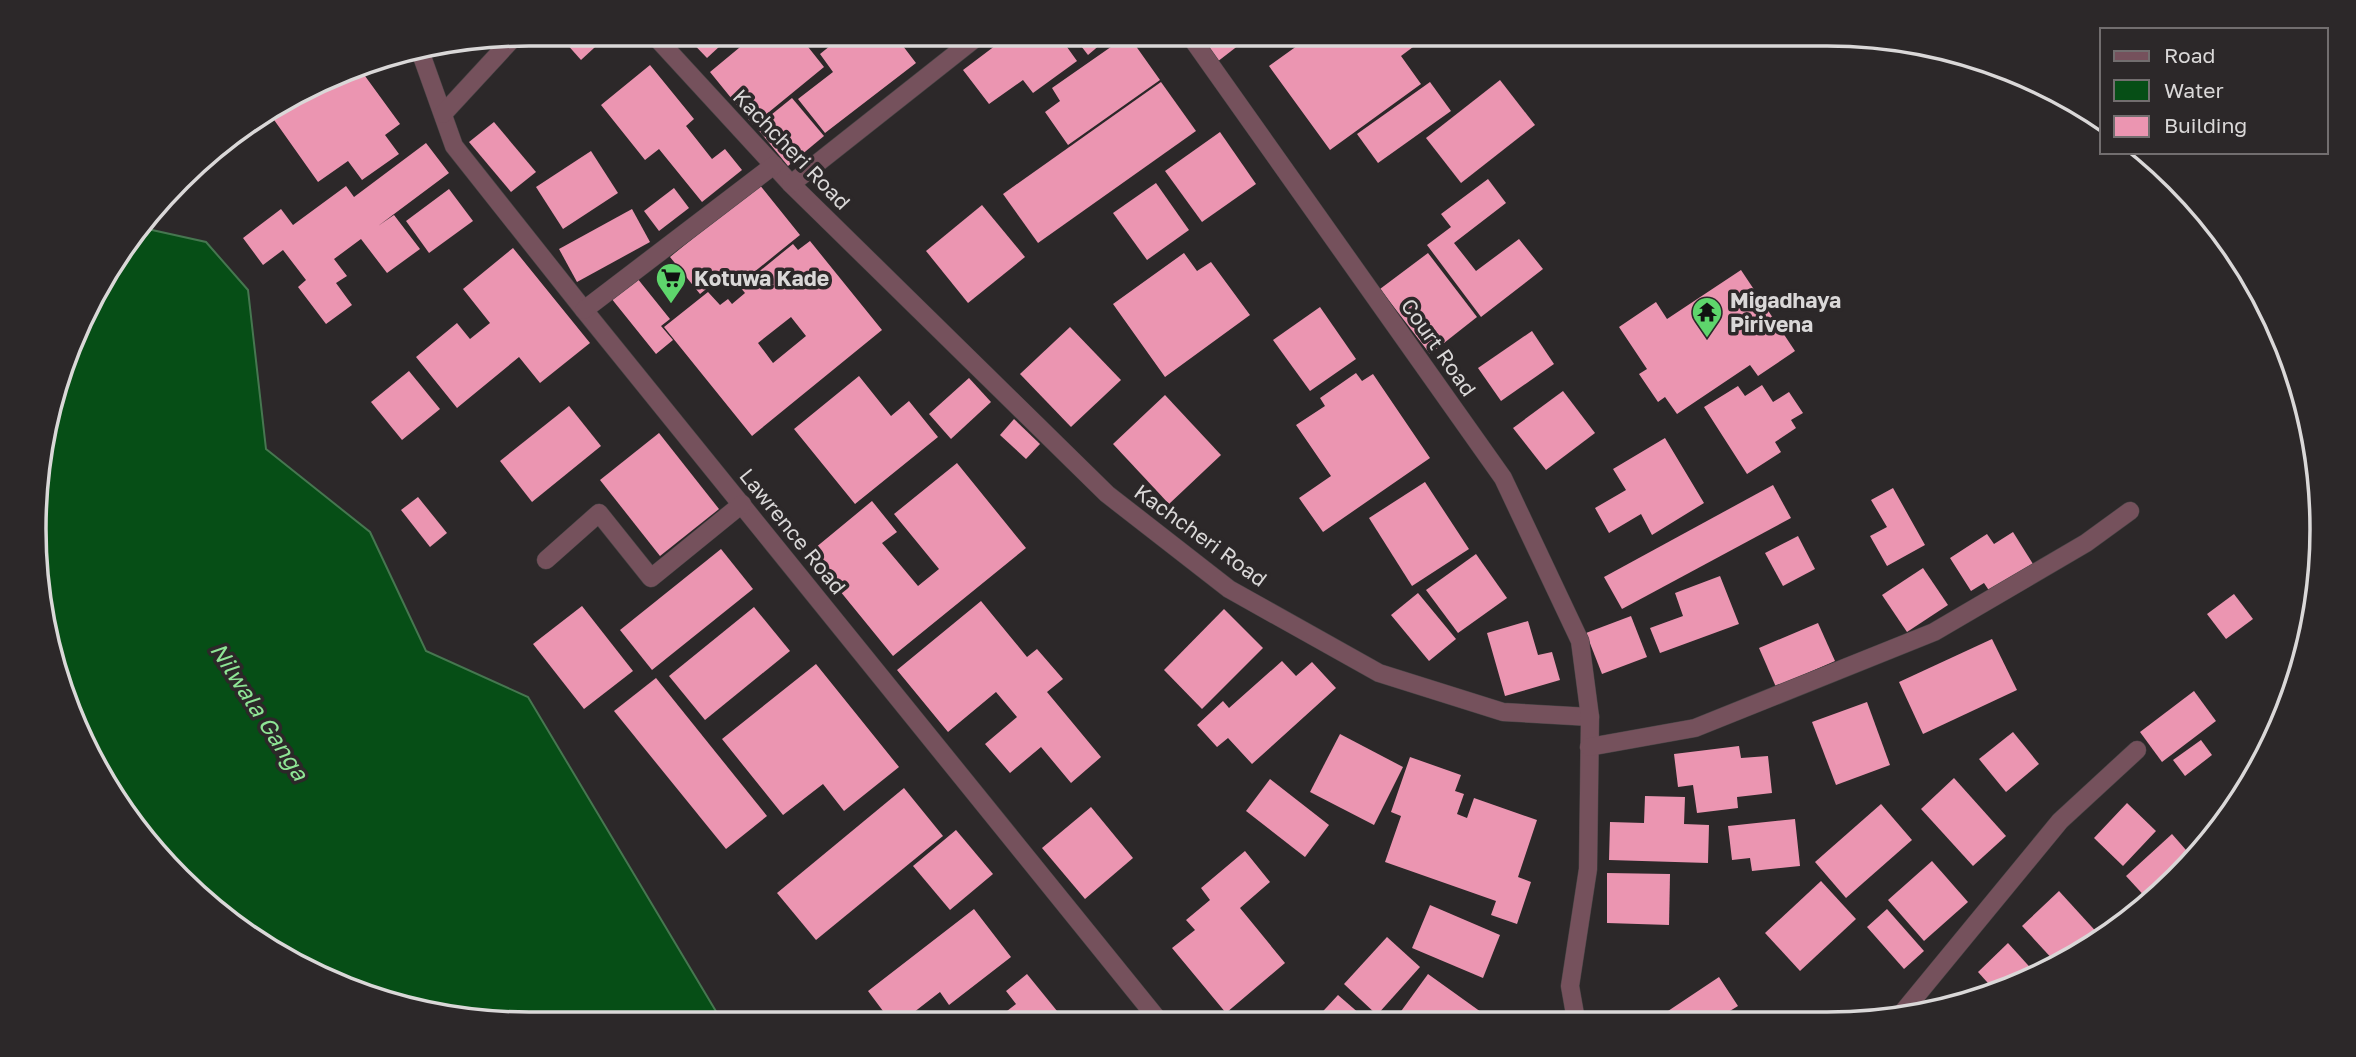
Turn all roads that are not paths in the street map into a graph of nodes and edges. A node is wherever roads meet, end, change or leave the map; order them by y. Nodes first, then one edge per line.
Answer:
1 (664, 46) edge
2 (966, 46) edge
3 (1197, 46) edge
4 (505, 47) edge
5 (422, 58) edge
6 (443, 114) junction
7 (774, 165) junction
8 (791, 184) junction
9 (584, 310) junction
10 (742, 504) junction
11 (2130, 511) dead end
12 (546, 560) dead end
13 (1590, 717) junction
14 (1589, 747) junction
15 (2137, 750) dead end
16 (1909, 1004) edge
17 (1152, 1012) edge
18 (1575, 1012) edge

1 - 7 street, Kachcheri Road
2 - 8 street
3 - 13 street, Court Road
4 - 6 street
5 - 6 street, Lawrence Road
6 - 9 street, Lawrence Road
7 - 8 street, Kachcheri Road
7 - 9 street
8 - 13 street, Kachcheri Road
9 - 10 street, Lawrence Road
10 - 12 street
10 - 17 street, Lawrence Road
11 - 14 street
13 - 14 street
14 - 18 street
15 - 16 street

